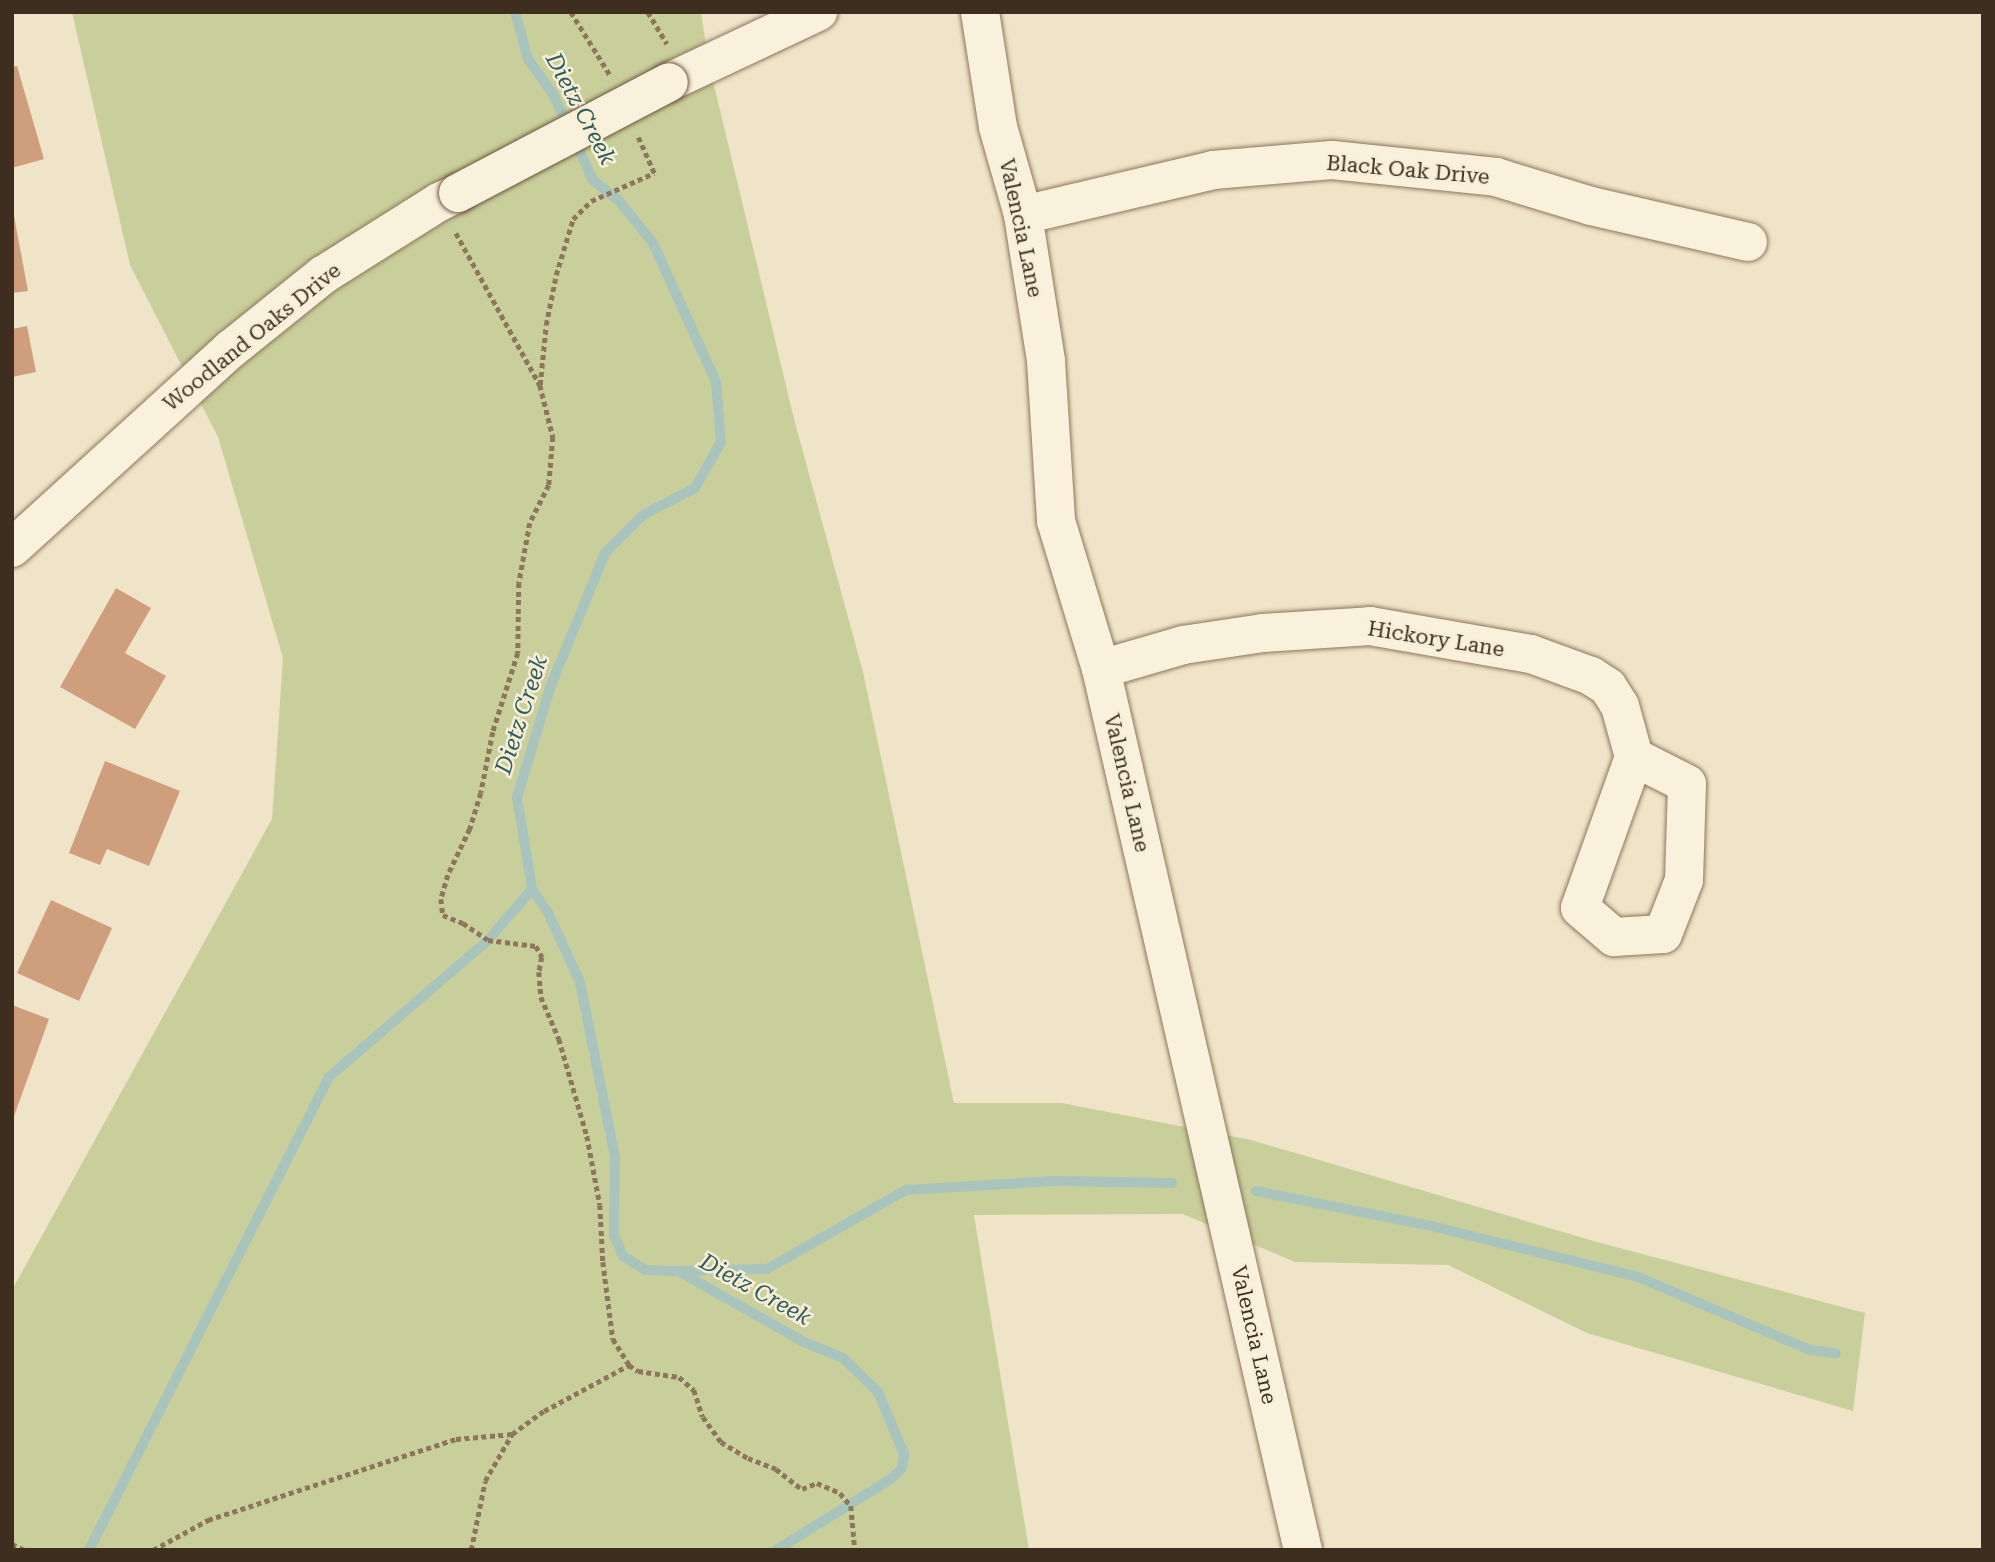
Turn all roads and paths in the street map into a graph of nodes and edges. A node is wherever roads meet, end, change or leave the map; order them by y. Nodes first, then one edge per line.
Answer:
1 (571, 12) edge
2 (818, 12) edge
3 (980, 12) edge
4 (612, 78) dead end
5 (633, 126) dead end
6 (448, 197) junction
7 (1023, 215) junction
8 (1748, 242) dead end
9 (540, 386) junction
10 (12, 548) edge
11 (1101, 669) junction
12 (1634, 757) dead end
13 (629, 1365) junction
14 (512, 1434) junction
15 (12, 1544) edge
16 (25, 1550) edge
17 (153, 1550) edge
18 (471, 1550) edge
19 (855, 1550) edge
20 (1303, 1550) edge

1 - 4 path
2 - 6 street, Woodland Oaks Drive, bridge
3 - 7 street, Valencia Lane
5 - 9 path
6 - 9 path
6 - 10 street, Woodland Oaks Drive
7 - 8 street, Black Oak Drive
7 - 11 street, Valencia Lane
9 - 13 path
11 - 12 street, Hickory Lane
11 - 20 street, Valencia Lane
13 - 14 path
13 - 19 path
14 - 17 path
14 - 18 path
15 - 16 path

